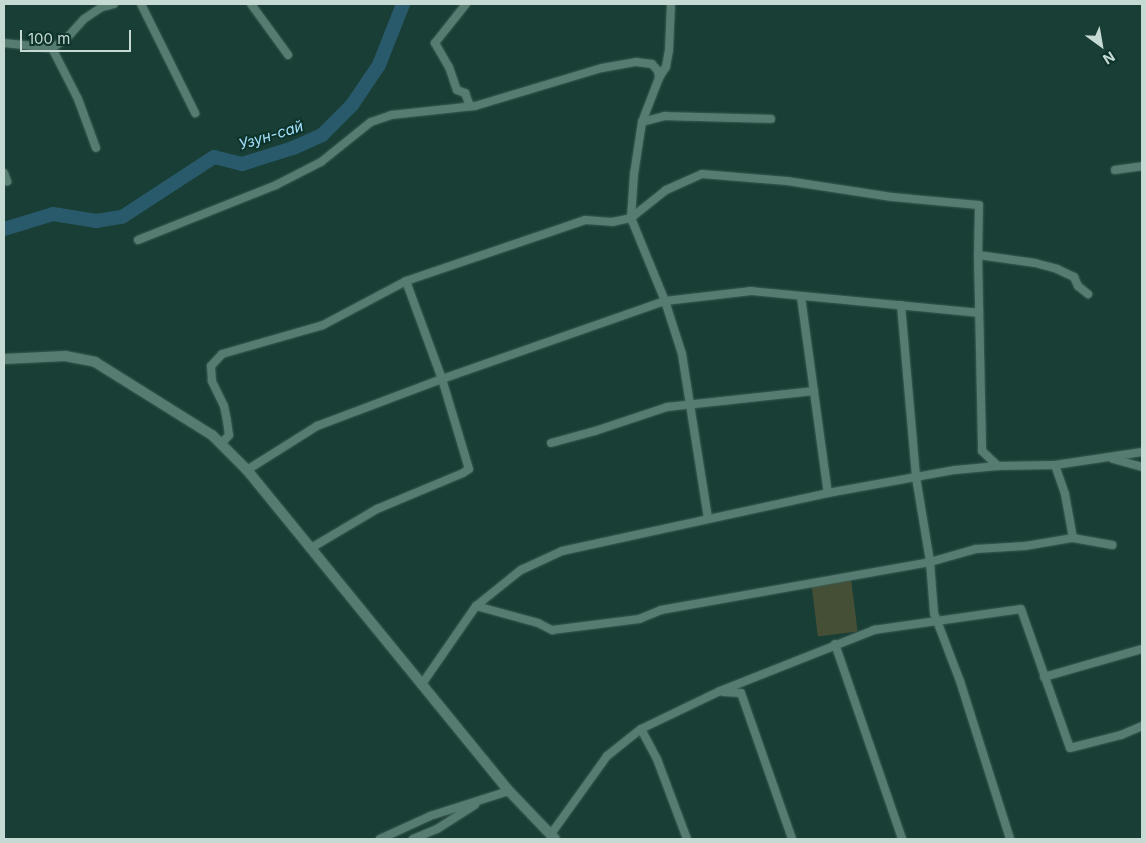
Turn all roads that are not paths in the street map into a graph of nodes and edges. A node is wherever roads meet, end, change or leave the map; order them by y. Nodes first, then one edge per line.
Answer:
1 (114, 4) edge
2 (141, 4) edge
3 (251, 4) edge
4 (466, 4) edge
5 (671, 4) edge
6 (4, 44) edge
7 (52, 48) junction
8 (288, 55) dead end
9 (659, 78) junction
10 (470, 106) junction
11 (195, 113) dead end
12 (771, 119) dead end
13 (642, 122) junction
14 (96, 148) dead end
15 (1142, 166) edge
16 (1115, 170) dead end
17 (631, 218) junction
18 (138, 240) dead end
19 (978, 255) junction
20 (406, 281) junction
21 (1088, 294) dead end
22 (801, 297) junction
23 (664, 301) junction
24 (901, 305) junction
25 (979, 312) junction
26 (4, 359) edge
27 (442, 378) junction
28 (814, 391) junction
29 (690, 404) junction
30 (551, 443) dead end
31 (222, 444) junction
32 (1142, 452) edge
33 (1111, 458) junction
34 (998, 466) junction
35 (1055, 466) junction
36 (1142, 467) edge
37 (247, 470) junction
38 (916, 477) junction
39 (828, 493) junction
40 (708, 519) junction
41 (1073, 538) junction
42 (1112, 545) dead end
43 (311, 548) junction
44 (930, 562) junction
45 (476, 606) junction
46 (937, 620) junction
47 (835, 644) junction
48 (1142, 649) edge
49 (1044, 677) junction
50 (422, 684) junction
51 (720, 692) junction
52 (1142, 726) edge
53 (641, 729) junction
54 (509, 790) junction
55 (485, 799) junction
56 (431, 831) junction
57 (553, 837) edge
58 (380, 839) edge
59 (413, 839) edge
60 (437, 839) edge
61 (687, 839) edge
62 (792, 839) edge
63 (902, 839) edge
64 (1010, 839) edge

1 - 7 street
2 - 11 street
3 - 8 street
4 - 10 street
5 - 9 street
6 - 7 street
7 - 14 street
9 - 10 street
9 - 13 street
10 - 18 street
12 - 13 street
13 - 17 street
15 - 16 street
17 - 19 street
17 - 20 street
17 - 23 street
19 - 21 street
19 - 25 street
20 - 27 street
20 - 31 street
22 - 23 street
22 - 24 street
22 - 28 street
23 - 27 street
23 - 29 street
24 - 25 street
24 - 38 street
25 - 34 street
26 - 31 street
27 - 37 street
27 - 43 street
28 - 29 street
28 - 39 street
29 - 30 street
29 - 40 street
31 - 37 street
32 - 33 street
33 - 35 street
33 - 36 street
34 - 35 street
34 - 38 street
35 - 41 street
37 - 43 street
38 - 39 street
38 - 44 street
39 - 40 street
40 - 45 street
41 - 42 street
41 - 44 street
43 - 50 street
44 - 45 street
44 - 46 street
45 - 50 street
46 - 47 street
46 - 49 street
46 - 64 street
47 - 51 street
47 - 63 street
48 - 49 street
49 - 52 street
50 - 54 street
51 - 53 street
51 - 62 street
53 - 57 street
53 - 61 street
54 - 55 street
54 - 57 street
55 - 56 street
55 - 58 street
56 - 59 street
56 - 60 street

